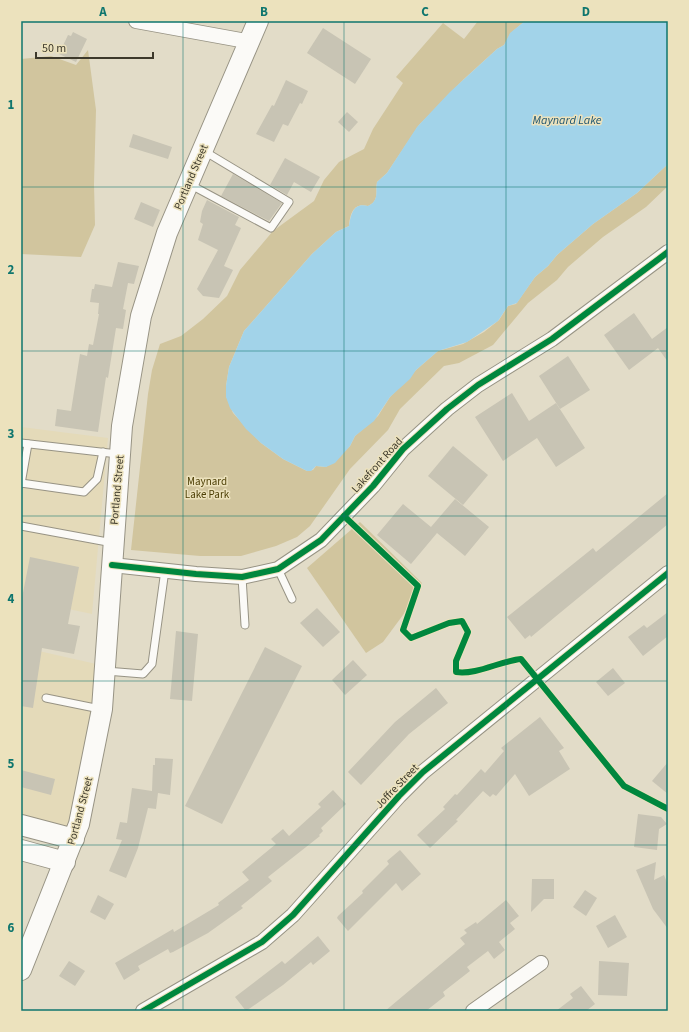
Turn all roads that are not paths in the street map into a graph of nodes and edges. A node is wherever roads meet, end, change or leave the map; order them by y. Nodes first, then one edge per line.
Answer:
1 (136, 21) edge
2 (159, 23) edge
3 (255, 30) edge
4 (202, 150) junction
5 (188, 183) junction
6 (668, 252) edge
7 (24, 443) edge
8 (111, 454) junction
9 (21, 484) edge
10 (21, 526) edge
11 (113, 543) junction
12 (112, 565) junction
13 (278, 569) junction
14 (164, 570) junction
15 (668, 573) edge
16 (242, 577) junction
17 (292, 599) dead end
18 (245, 625) dead end
19 (106, 671) junction
20 (46, 698) dead end
21 (102, 709) junction
22 (21, 825) edge
23 (74, 840) junction
24 (21, 850) edge
25 (65, 862) junction
26 (542, 963) dead end
27 (21, 970) edge
28 (143, 1011) edge
29 (473, 1011) edge

1 - 2 street
2 - 3 street
3 - 4 main road, Portland Street
4 - 5 main road, Portland Street
4 - 5 lane
5 - 8 main road, Portland Street
6 - 13 street, Lakefront Road
7 - 8 lane
7 - 9 lane
8 - 9 lane
8 - 11 main road, Portland Street
10 - 11 lane
11 - 12 main road, Portland Street
12 - 14 street, Lakefront Road
12 - 19 main road, Portland Street
13 - 16 street, Lakefront Road
13 - 17 lane
14 - 16 street, Lakefront Road
14 - 19 lane
15 - 28 street, Joffre Street
16 - 18 lane
19 - 21 main road, Portland Street
20 - 21 lane
21 - 23 main road, Portland Street
22 - 23 main road
23 - 25 main road, Portland Street
24 - 25 main road
25 - 27 main road, Portland Street
26 - 29 street

